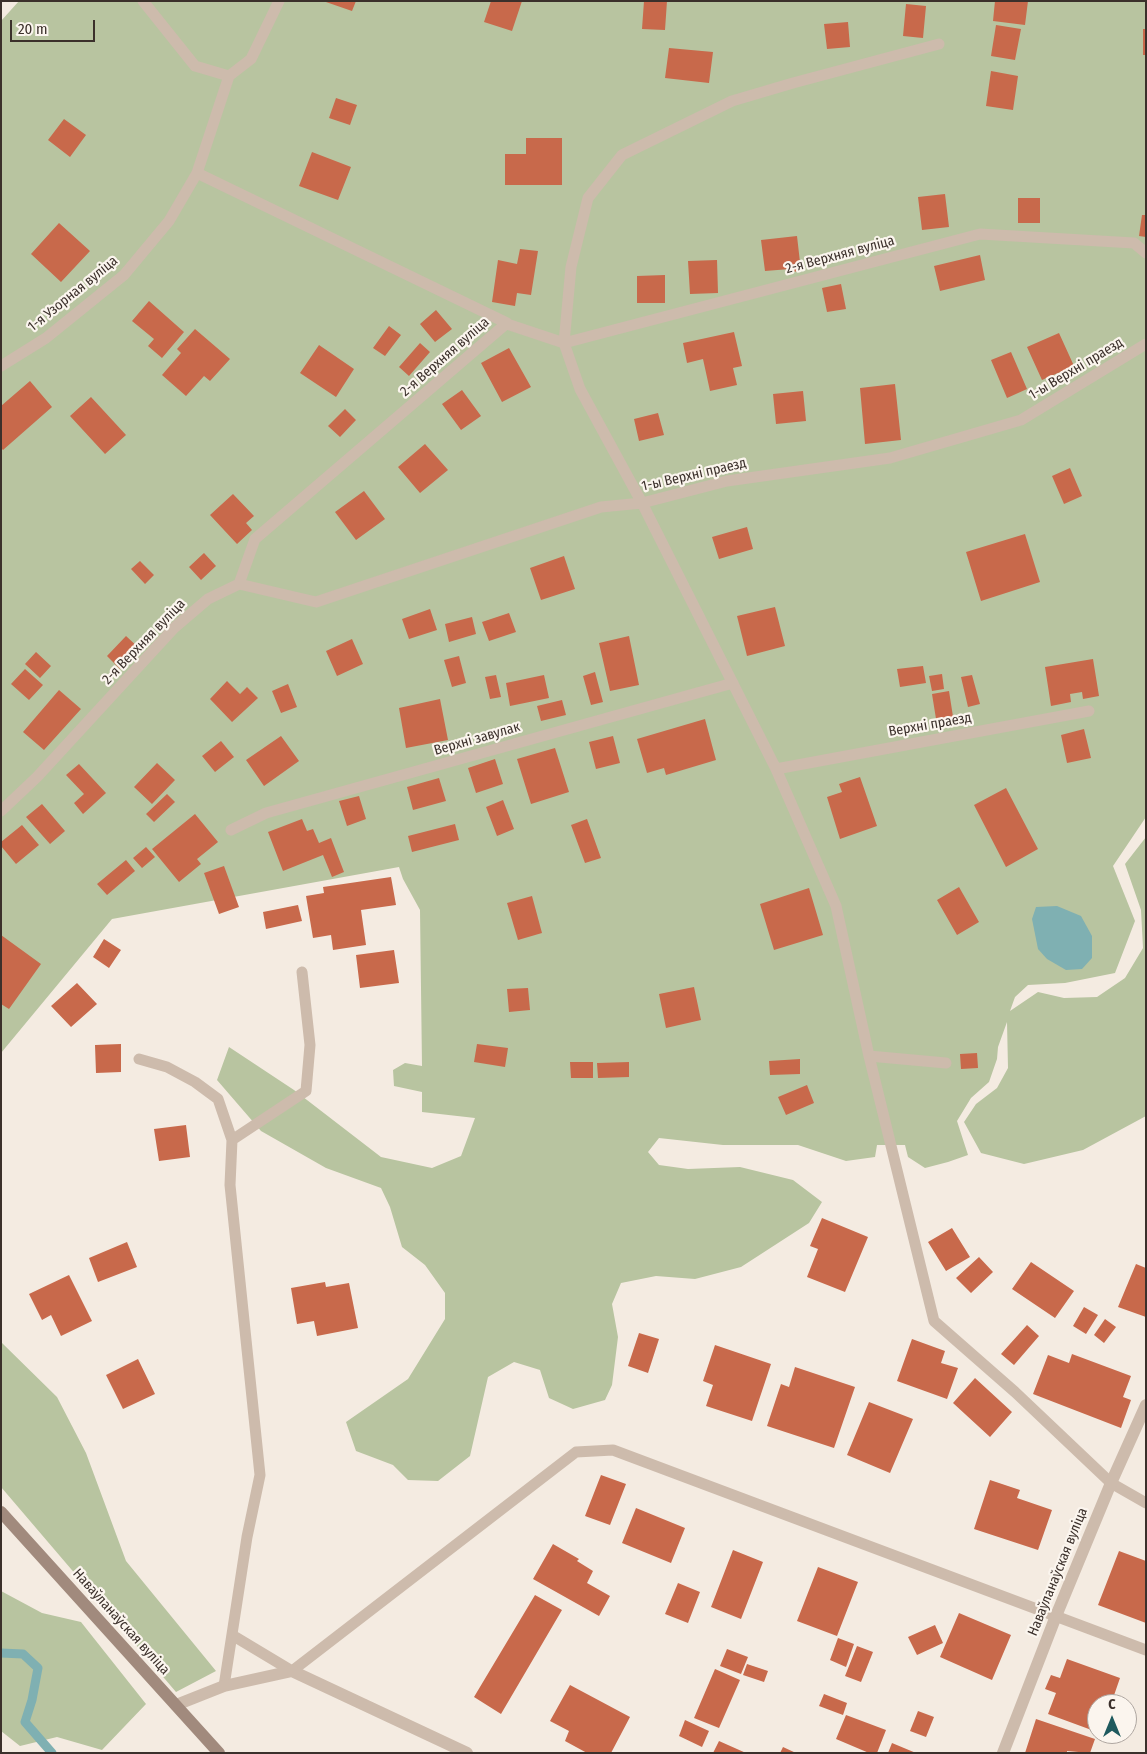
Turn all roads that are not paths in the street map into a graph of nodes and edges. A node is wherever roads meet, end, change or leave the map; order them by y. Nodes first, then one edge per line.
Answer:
1 (143, 1) edge
2 (279, 1) edge
3 (940, 44) dead end
4 (229, 76) junction
5 (197, 173) junction
6 (1146, 253) edge
7 (508, 323) junction
8 (564, 343) junction
9 (1146, 344) edge
10 (1, 366) edge
11 (642, 503) junction
12 (239, 584) junction
13 (733, 683) junction
14 (1089, 711) dead end
15 (776, 768) junction
16 (1, 810) edge
17 (231, 830) dead end
18 (302, 972) dead end
19 (869, 1056) junction
20 (139, 1059) dead end
21 (946, 1063) dead end
22 (232, 1140) junction
23 (1146, 1405) edge
24 (1111, 1483) junction
25 (1146, 1503) edge
26 (1, 1512) edge
27 (1056, 1616) junction
28 (232, 1635) junction
29 (1146, 1650) edge
30 (292, 1671) junction
31 (224, 1686) junction
32 (176, 1705) junction
33 (219, 1753) edge
34 (467, 1753) edge
35 (1003, 1753) edge

1 - 4 lane
2 - 4 lane
3 - 8 lane
4 - 5 lane, 1-я Узорная вуліца
5 - 7 lane
5 - 10 lane, 1-я Узорная вуліца
6 - 8 lane, 2-я Верхняя вуліца
7 - 8 lane, 2-я Верхняя вуліца
7 - 12 lane, 2-я Верхняя вуліца
8 - 11 lane
9 - 11 lane, 1-ы Верхні праезд
11 - 12 lane, 1-ы Верхні праезд
11 - 13 lane
12 - 16 lane, 2-я Верхняя вуліца
13 - 15 lane
13 - 17 lane, Верхні завулак
14 - 15 lane, Верхні праезд
15 - 19 lane
18 - 22 lane
19 - 21 lane
19 - 24 lane
20 - 22 lane
22 - 28 lane
23 - 24 street, Наваўланаўская вуліца
24 - 25 lane
24 - 27 street, Наваўланаўская вуліца
26 - 32 street, Наваўланаўская вуліца
27 - 29 lane
27 - 30 lane
27 - 35 street, Наваўланаўская вуліца
28 - 30 lane
28 - 31 lane
30 - 31 street
30 - 34 street
31 - 32 street
32 - 33 street, Наваўланаўская вуліца

